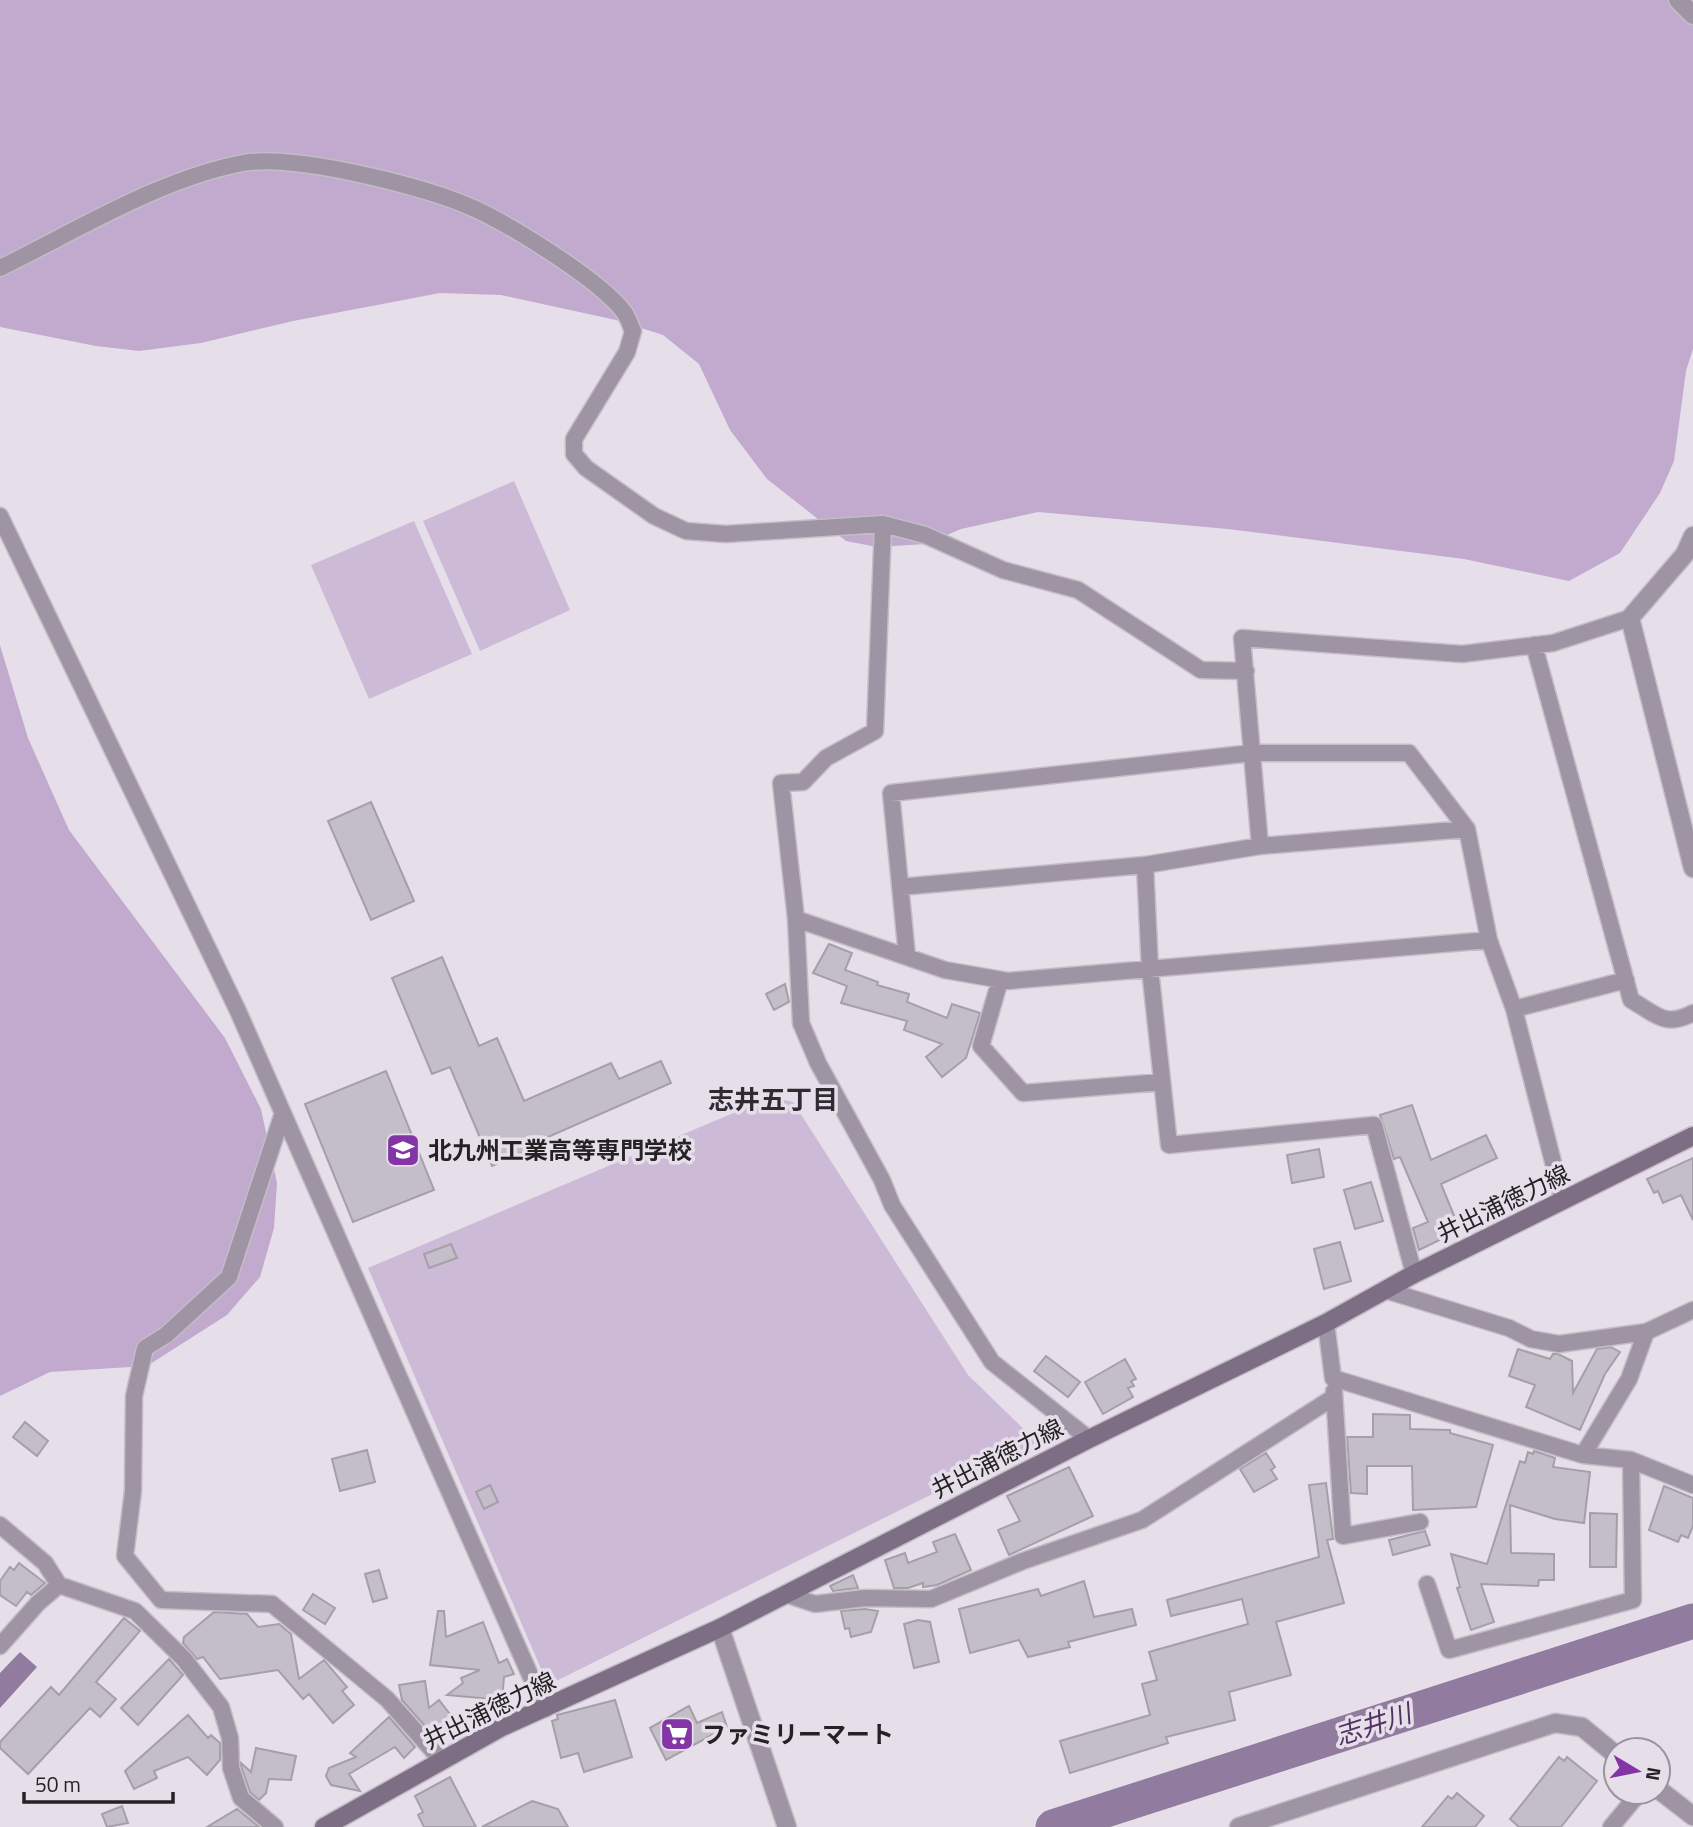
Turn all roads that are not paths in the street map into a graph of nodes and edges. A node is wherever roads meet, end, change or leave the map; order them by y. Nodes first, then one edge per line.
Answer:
1 (1678, 0) edge
2 (1693, 15) edge
3 (0, 268) edge
4 (0, 516) edge
5 (883, 524) junction
6 (1693, 536) edge
7 (1630, 618) junction
8 (1534, 645) junction
9 (1245, 671) junction
10 (1252, 753) junction
11 (1467, 829) junction
12 (1260, 846) junction
13 (1144, 865) junction
14 (1693, 868) edge
15 (900, 887) junction
16 (796, 919) junction
17 (1489, 940) junction
18 (907, 956) junction
19 (1150, 969) junction
20 (1000, 980) junction
21 (1626, 980) junction
22 (1514, 1009) junction
23 (1693, 1013) edge
24 (1162, 1082) junction
25 (282, 1116) junction
26 (1693, 1136) edge
27 (1563, 1201) junction
28 (1414, 1274) junction
29 (1385, 1290) junction
30 (1693, 1310) edge
31 (1326, 1323) junction
32 (1646, 1332) junction
33 (1333, 1378) junction
34 (1334, 1397) junction
35 (1089, 1438) junction
36 (1583, 1455) junction
37 (1630, 1460) junction
38 (1693, 1485) edge
39 (1420, 1522) dead end
40 (0, 1525) edge
41 (1427, 1584) dead end
42 (59, 1585) junction
43 (785, 1594) junction
44 (720, 1628) junction
45 (0, 1646) edge
46 (545, 1709) junction
47 (1602, 1743) edge
48 (441, 1759) junction
49 (1672, 1800) edge
50 (1628, 1806) edge
51 (1693, 1816) edge
52 (275, 1827) edge
53 (324, 1827) edge
54 (787, 1827) edge
55 (1239, 1827) edge
56 (1611, 1827) edge

1 - 2 street
3 - 5 street
4 - 25 street
5 - 9 street
5 - 16 street
6 - 7 street
7 - 8 street
7 - 14 street
8 - 9 street
8 - 21 street
9 - 10 street
10 - 11 street
10 - 12 street
10 - 15 street
11 - 12 street
11 - 17 street
12 - 13 street
13 - 15 street
13 - 19 street
15 - 18 street
16 - 18 street
16 - 35 street
17 - 19 street
17 - 22 street
18 - 20 street
19 - 20 street
19 - 24 street
20 - 24 street
21 - 22 street
21 - 23 street
22 - 27 street
24 - 28 street
25 - 46 street
25 - 48 street
26 - 27 main road, 井出浦徳力線
27 - 28 main road, 井出浦徳力線
28 - 29 main road, 井出浦徳力線
29 - 31 main road, 井出浦徳力線
29 - 32 street
30 - 32 street
31 - 33 street
31 - 35 main road, 井出浦徳力線
32 - 36 street
33 - 34 street
33 - 36 street
34 - 39 street
34 - 43 street
35 - 43 main road, 井出浦徳力線
36 - 37 street
37 - 38 street
37 - 41 street
40 - 42 street
42 - 45 street
42 - 52 street
43 - 44 main road, 井出浦徳力線
44 - 46 main road, 井出浦徳力線
44 - 54 street
46 - 48 main road, 井出浦徳力線
47 - 55 street
48 - 53 main road, 井出浦徳力線
49 - 51 street
50 - 56 street

